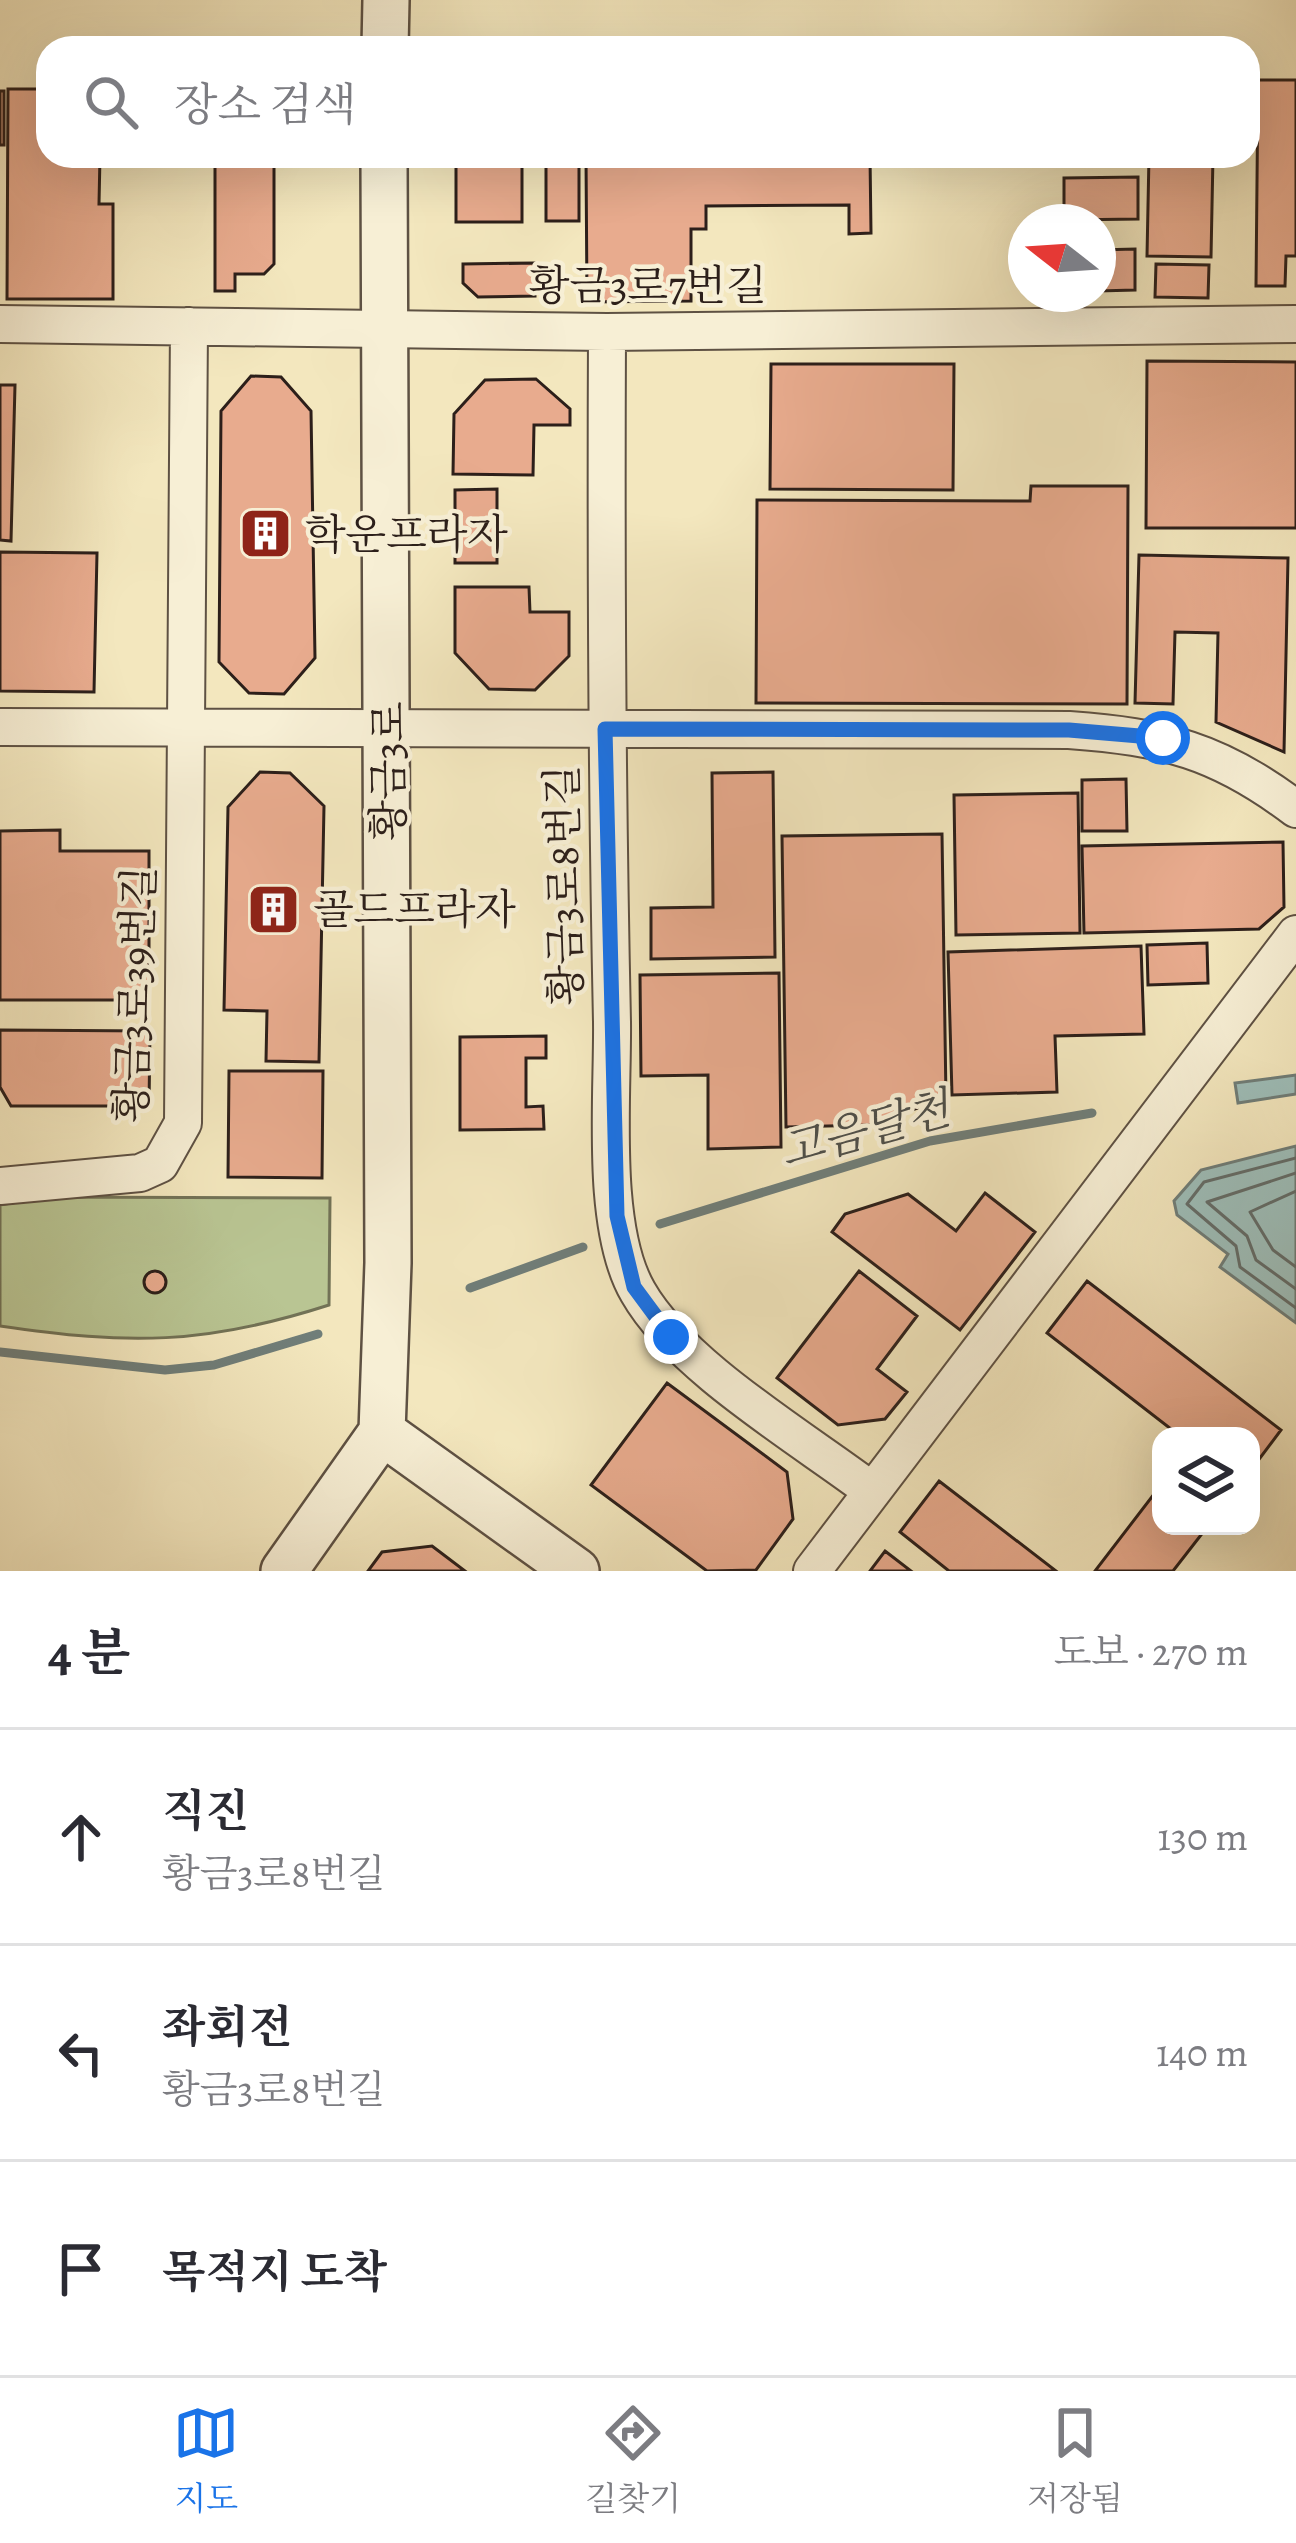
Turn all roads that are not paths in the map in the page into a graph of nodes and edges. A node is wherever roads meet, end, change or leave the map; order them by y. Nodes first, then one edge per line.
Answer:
1 (386, 0) edge
2 (386, 36) edge
3 (384, 168) edge
4 (0, 324) edge
5 (1296, 324) edge
6 (190, 326) junction
7 (382, 328) junction
8 (607, 332) junction
9 (0, 727) edge
10 (605, 729) junction
11 (186, 730) junction
12 (388, 730) junction
13 (1296, 808) edge
14 (1296, 934) edge
15 (0, 1186) edge
16 (382, 1432) junction
17 (872, 1491) junction
18 (284, 1571) edge
19 (577, 1571) edge
20 (812, 1571) edge

1 - 2 street
3 - 7 street, 황금3로
4 - 6 street, 황금3로7번길
5 - 8 street, 황금3로7번길
6 - 7 street, 황금3로7번길
6 - 11 street, 황금3로39번길
7 - 8 street, 황금3로7번길
7 - 12 street, 황금3로
8 - 10 street
9 - 11 street
10 - 12 street
10 - 13 street, 황금3로8번길
10 - 17 street, 황금3로8번길
11 - 12 street
11 - 15 street, 황금3로39번길
12 - 16 street, 황금3로
14 - 17 street
16 - 18 street
16 - 19 street
17 - 20 street

